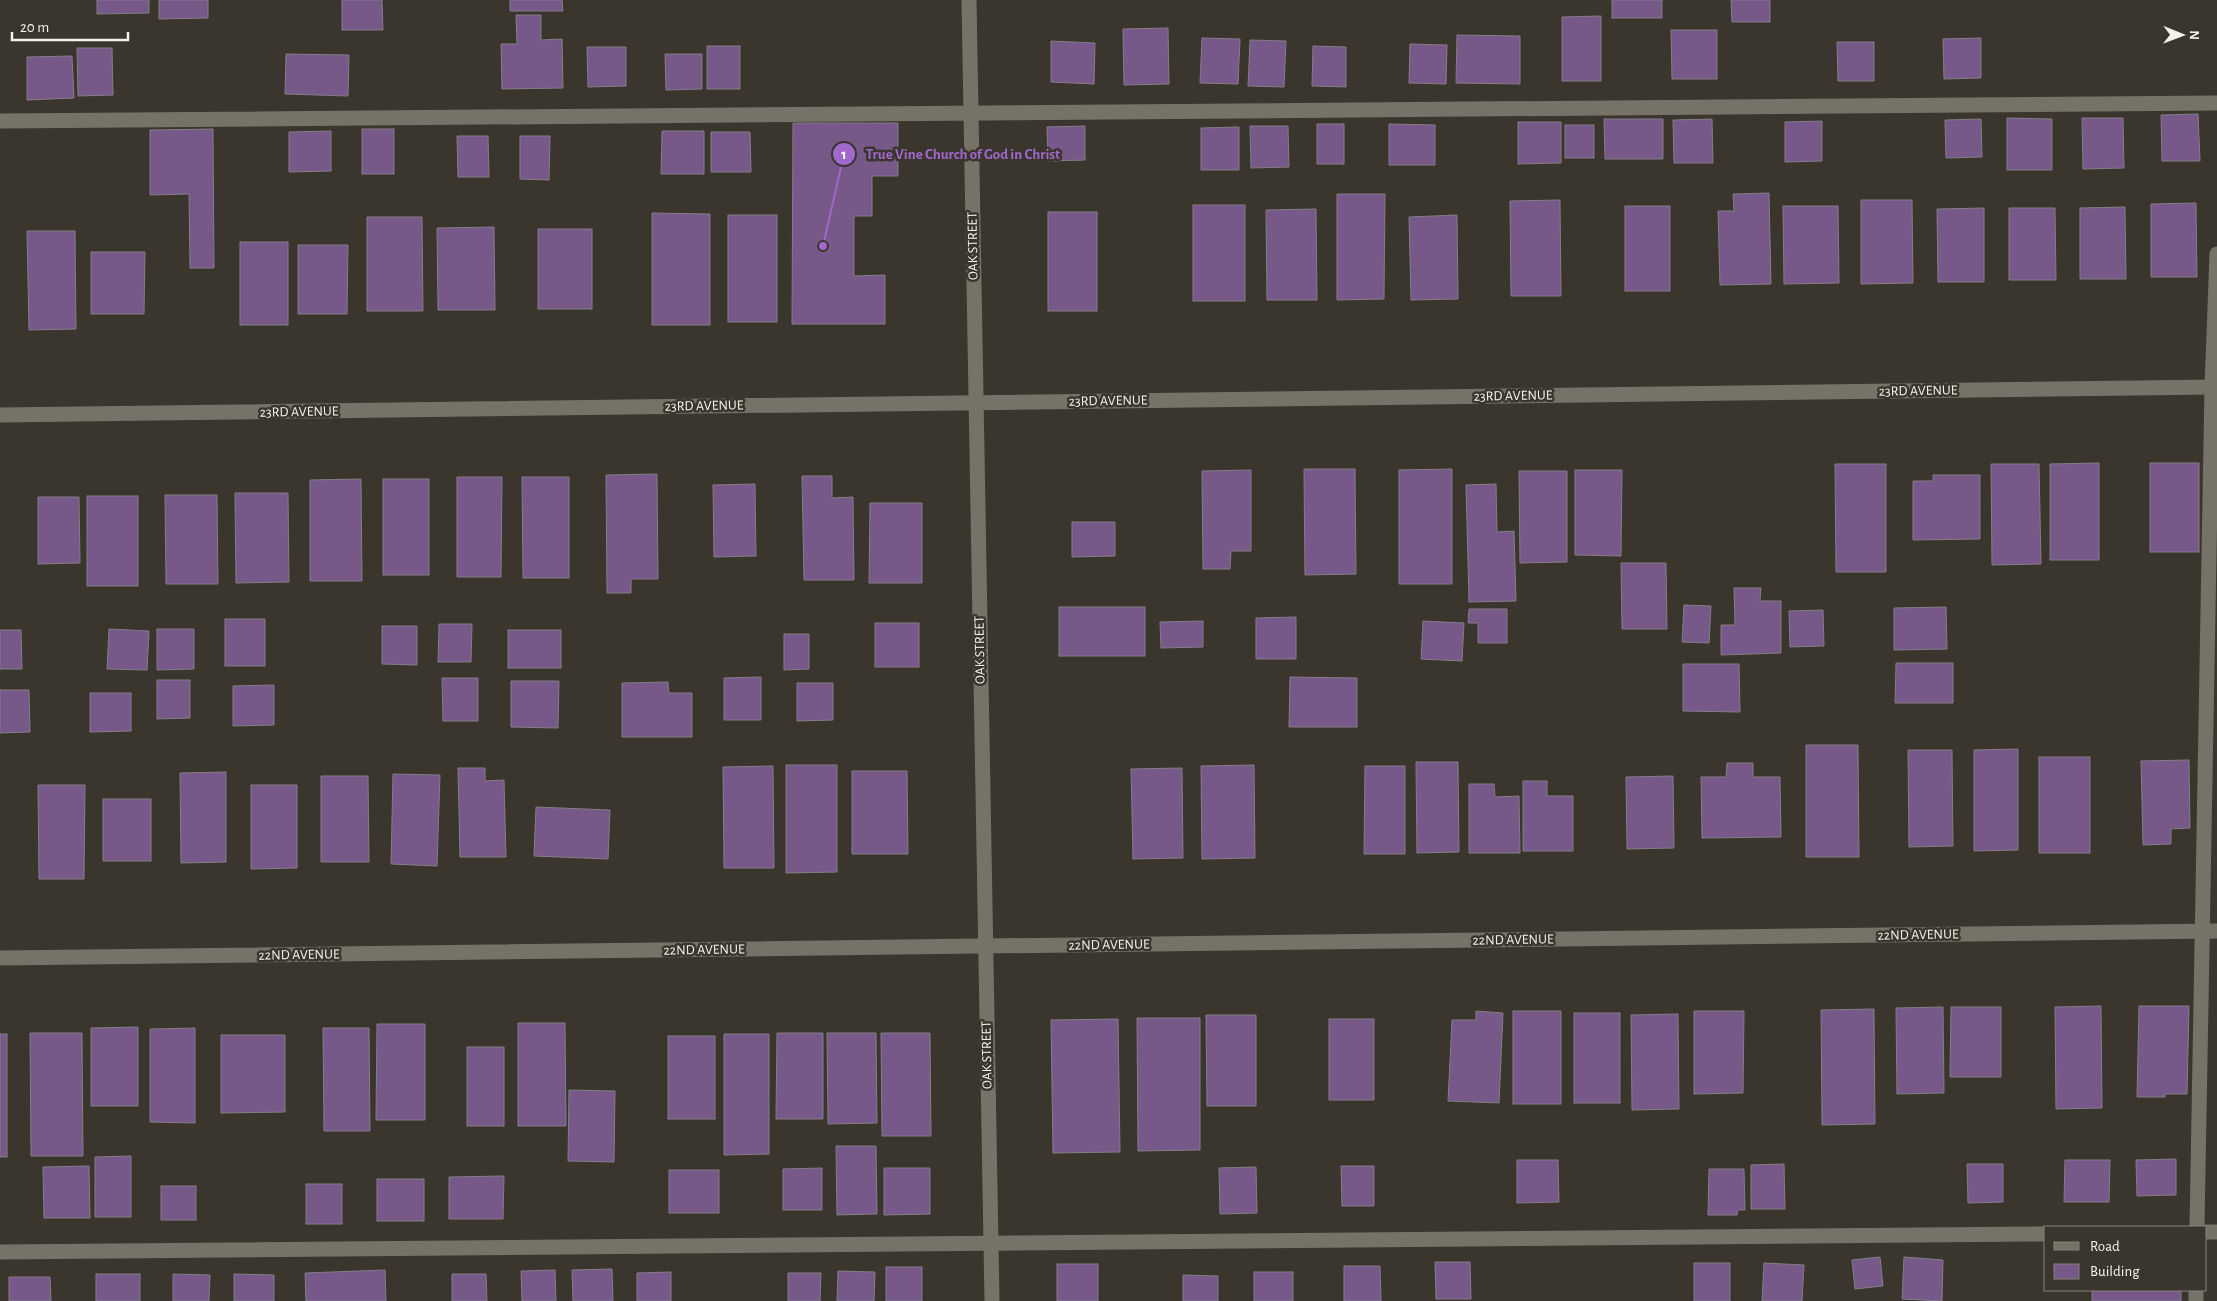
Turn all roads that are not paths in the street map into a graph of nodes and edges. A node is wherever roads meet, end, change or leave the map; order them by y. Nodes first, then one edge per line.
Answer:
1 (969, 0) edge
2 (2217, 103) edge
3 (971, 114) junction
4 (0, 121) edge
5 (2217, 254) edge
6 (2215, 387) edge
7 (976, 403) junction
8 (0, 415) edge
9 (2210, 932) edge
10 (985, 946) junction
11 (0, 958) edge
12 (2197, 1226) edge
13 (2044, 1234) edge
14 (991, 1243) junction
15 (0, 1252) edge
16 (992, 1301) edge

1 - 3 street, OAK STREET
2 - 3 street
3 - 4 street
3 - 7 street, OAK STREET
5 - 6 street
6 - 7 street, 23RD AVENUE
6 - 9 street
7 - 8 street, 23RD AVENUE
7 - 10 street, OAK STREET
9 - 10 street, 22ND AVENUE
9 - 12 street
10 - 11 street, 22ND AVENUE
10 - 14 street, OAK STREET
13 - 14 street
14 - 15 street
14 - 16 street, OAK STREET

